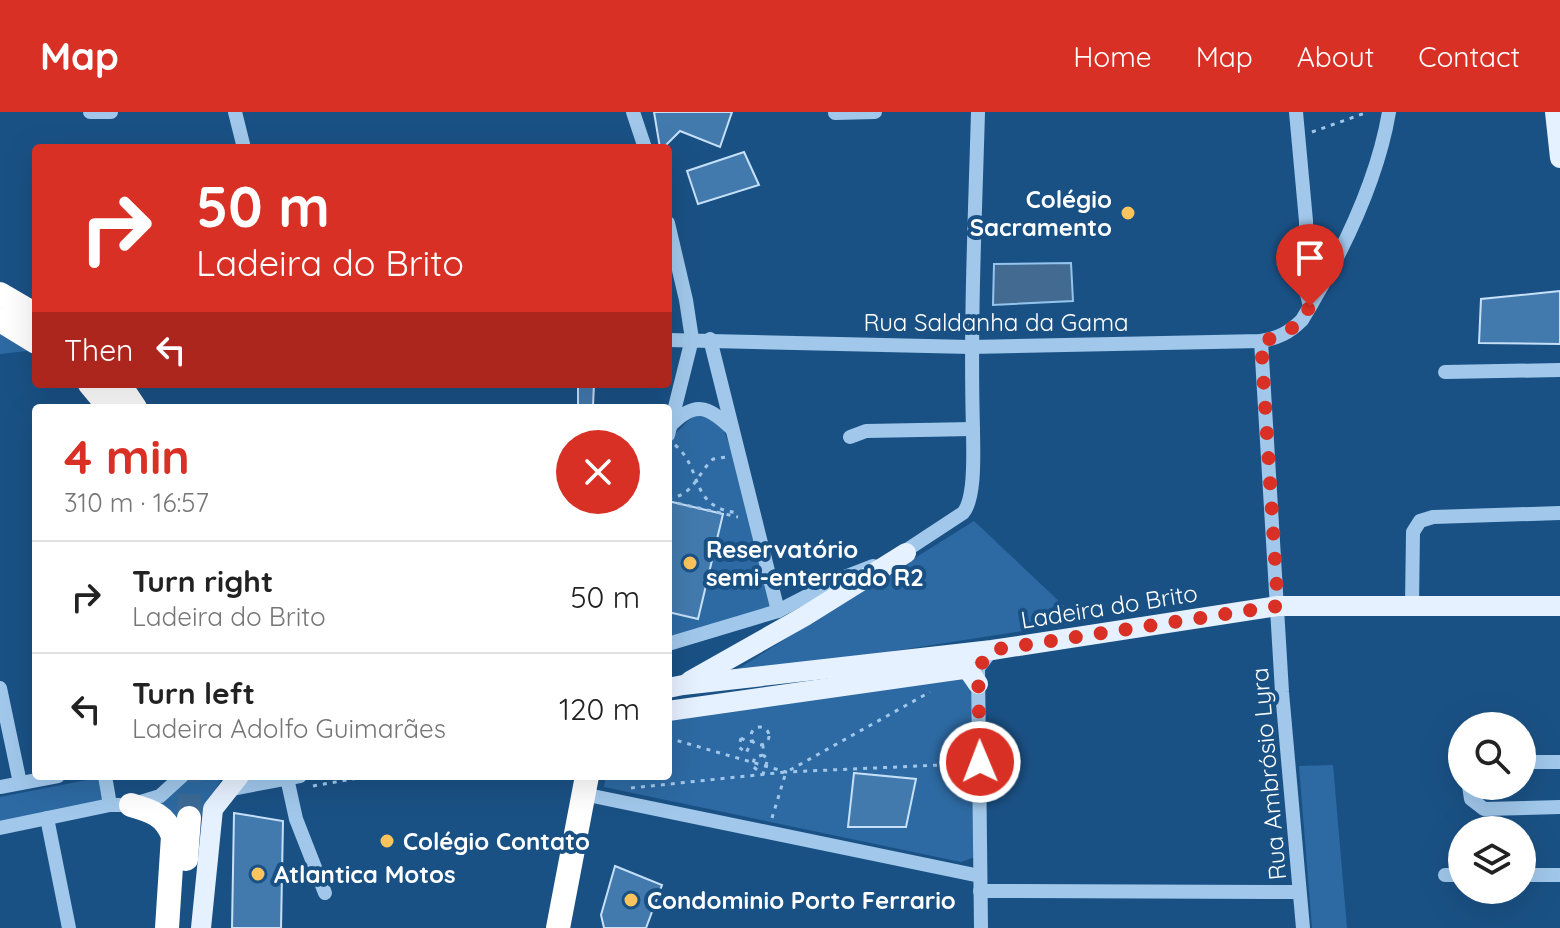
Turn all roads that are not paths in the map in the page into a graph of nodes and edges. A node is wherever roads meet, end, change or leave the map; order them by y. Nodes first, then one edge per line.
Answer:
1 (90, 112) edge
2 (111, 112) edge
3 (235, 112) edge
4 (633, 112) edge
5 (875, 112) edge
6 (978, 112) edge
7 (1296, 112) edge
8 (1389, 112) edge
9 (1555, 112) edge
10 (835, 113) edge
11 (243, 144) edge
12 (644, 144) edge
13 (1560, 158) edge
14 (672, 240) edge
15 (0, 294) edge
16 (1310, 306) junction
17 (32, 313) edge
18 (2, 320) edge
19 (692, 339) junction
20 (710, 339) junction
21 (672, 340) edge
22 (1261, 341) junction
23 (32, 342) edge
24 (971, 347) junction
25 (1560, 370) edge
26 (1445, 372) dead end
27 (79, 388) edge
28 (93, 388) edge
29 (92, 404) edge
30 (107, 404) edge
31 (672, 418) edge
32 (672, 427) edge
33 (732, 429) junction
34 (973, 429) junction
35 (850, 437) dead end
36 (1560, 513) edge
37 (906, 553) junction
38 (1412, 596) junction
39 (1560, 606) edge
40 (778, 611) junction
41 (1278, 612) junction
42 (672, 643) edge
43 (974, 669) junction
44 (675, 686) edge
45 (0, 688) edge
46 (672, 710) edge
47 (1536, 762) edge
48 (1560, 762) edge
49 (36, 780) edge
50 (107, 780) edge
51 (178, 780) edge
52 (292, 781) edge
53 (20, 783) junction
54 (233, 783) edge
55 (585, 785) edge
56 (0, 787) edge
57 (1472, 800) edge
58 (121, 805) junction
59 (1560, 807) edge
60 (47, 818) junction
61 (189, 818) tunnel mouth
62 (0, 828) edge
63 (1536, 875) edge
64 (1560, 875) edge
65 (980, 884) junction
66 (1299, 892) junction
67 (325, 893) dead end
68 (69, 928) edge
69 (167, 928) edge
70 (181, 928) edge
71 (201, 928) edge
72 (558, 928) edge
73 (981, 928) edge
74 (1303, 928) edge

1 - 2 street
3 - 11 street
4 - 12 street
5 - 10 street
6 - 24 street
7 - 16 street
8 - 16 street, Rua Saldanha da Gama
9 - 13 main road
14 - 19 street
15 - 17 highway
16 - 22 street, Rua Saldanha da Gama
18 - 23 highway
19 - 20 street, Rua Saldanha da Gama
19 - 21 street, Rua Saldanha da Gama
19 - 31 street
20 - 24 street, Rua Saldanha da Gama
20 - 33 street
22 - 24 street, Rua Saldanha da Gama
22 - 41 street, Rua Ambrósio Lyra
24 - 34 street
25 - 26 street
27 - 29 highway
28 - 30 highway
32 - 33 street
33 - 40 street
34 - 35 street
34 - 37 street
36 - 38 street
37 - 40 street
37 - 44 main road
38 - 39 main road, Ladeira do Brito
38 - 41 main road, Ladeira do Brito
40 - 42 street
41 - 43 main road, Ladeira do Brito
41 - 66 street, Rua Ambrósio Lyra
43 - 44 main road, Ladeira do Brito
43 - 46 main road, Ladeira do Brito
43 - 65 street
45 - 53 street
47 - 48 street
49 - 53 street
50 - 58 street
51 - 58 street
52 - 54 street
52 - 67 street
53 - 56 street
54 - 71 main road
55 - 65 street
55 - 72 highway
57 - 59 street
58 - 60 street
58 - 69 highway
60 - 62 street
60 - 68 street
61 - 70 highway
63 - 64 street
65 - 66 street
65 - 73 street
66 - 74 street, Rua Ambrósio Lyra

